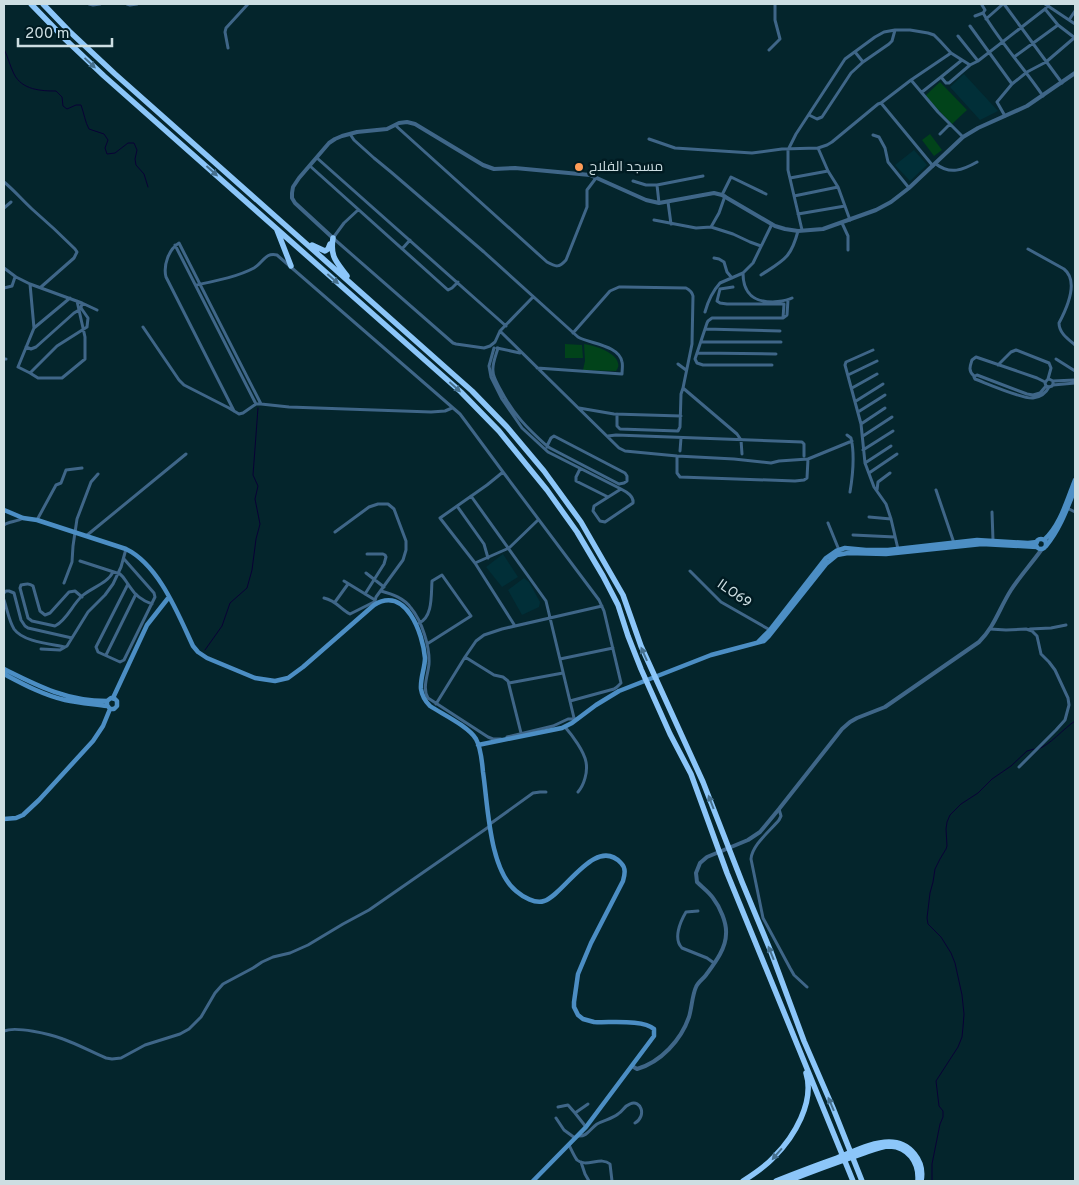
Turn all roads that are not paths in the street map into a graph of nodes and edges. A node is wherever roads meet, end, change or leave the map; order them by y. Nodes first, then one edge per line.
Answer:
1 (31, 4) edge
2 (43, 4) edge
3 (89, 4) edge
4 (100, 4) edge
5 (127, 4) edge
6 (138, 4) edge
7 (248, 4) edge
8 (774, 4) edge
9 (1003, 4) edge
10 (982, 5) dead end
11 (1047, 5) edge
12 (1075, 11) edge
13 (983, 12) junction
14 (975, 16) dead end
15 (986, 19) junction
16 (1069, 20) junction
17 (1075, 24) edge
18 (1058, 25) junction
19 (970, 26) dead end
20 (1021, 28) junction
21 (895, 30) junction
22 (958, 36) dead end
23 (1075, 38) edge
24 (1003, 42) junction
25 (1033, 44) junction
26 (228, 48) dead end
27 (769, 50) dead end
28 (855, 52) junction
29 (951, 53) junction
30 (989, 53) junction
31 (1014, 57) junction
32 (962, 60) junction
33 (978, 61) junction
34 (863, 62) junction
35 (1046, 62) junction
36 (970, 65) junction
37 (1027, 72) junction
38 (1075, 73) edge
39 (941, 78) junction
40 (911, 80) junction
41 (1062, 83) junction
42 (1012, 84) junction
43 (922, 92) junction
44 (1043, 96) junction
45 (881, 103) junction
46 (809, 115) junction
47 (1006, 116) junction
48 (950, 124) junction
49 (395, 126) junction
50 (350, 134) junction
51 (873, 134) dead end
52 (940, 134) dead end
53 (964, 137) junction
54 (649, 139) dead end
55 (818, 148) junction
56 (788, 150) junction
57 (317, 158) junction
58 (977, 162) dead end
59 (934, 165) junction
60 (310, 166) junction
61 (828, 171) junction
62 (703, 176) dead end
63 (596, 178) junction
64 (790, 178) junction
65 (633, 181) dead end
66 (4, 182) edge
67 (657, 185) junction
68 (838, 187) junction
69 (909, 188) junction
70 (766, 194) dead end
71 (724, 195) junction
72 (794, 196) junction
73 (11, 202) dead end
74 (668, 202) junction
75 (659, 203) junction
76 (845, 206) junction
77 (4, 208) edge
78 (358, 210) junction
79 (798, 214) junction
80 (654, 220) dead end
81 (850, 220) junction
82 (842, 223) junction
83 (671, 224) junction
84 (772, 224) junction
85 (711, 227) junction
86 (276, 228) junction
87 (800, 230) junction
88 (299, 237) junction
89 (333, 238) junction
90 (410, 240) junction
91 (761, 246) junction
92 (402, 249) junction
93 (848, 250) dead end
94 (1028, 250) dead end
95 (714, 258) dead end
96 (291, 266) junction
97 (4, 268) edge
98 (743, 272) junction
99 (761, 275) dead end
100 (16, 276) junction
101 (732, 278) junction
102 (458, 282) junction
103 (30, 284) junction
104 (198, 284) junction
105 (352, 284) junction
106 (42, 287) junction
107 (733, 287) dead end
108 (4, 288) edge
109 (533, 297) junction
110 (70, 298) junction
111 (792, 298) dead end
112 (77, 301) junction
113 (785, 302) junction
114 (82, 303) junction
115 (79, 310) junction
116 (97, 310) dead end
117 (705, 312) dead end
118 (506, 326) junction
119 (143, 327) dead end
120 (34, 328) junction
121 (705, 329) junction
122 (83, 330) junction
123 (780, 330) dead end
124 (500, 331) junction
125 (573, 332) junction
126 (510, 341) junction
127 (701, 342) junction
128 (781, 342) dead end
129 (1075, 345) edge
130 (26, 347) junction
131 (487, 348) junction
132 (496, 348) junction
133 (506, 349) junction
134 (873, 350) dead end
135 (697, 353) junction
136 (776, 354) dead end
137 (525, 356) junction
138 (1056, 359) dead end
139 (877, 361) dead end
140 (678, 364) dead end
141 (772, 365) dead end
142 (998, 365) junction
143 (538, 368) junction
144 (686, 370) junction
145 (1075, 371) edge
146 (30, 373) junction
147 (877, 374) dead end
148 (848, 375) junction
149 (1074, 382) edge
150 (1049, 383) junction
151 (883, 384) dead end
152 (683, 388) junction
153 (852, 388) junction
154 (885, 395) dead end
155 (855, 401) junction
156 (256, 404) junction
157 (261, 404) junction
158 (452, 408) junction
159 (578, 408) junction
160 (885, 408) dead end
161 (234, 410) junction
162 (858, 412) junction
163 (617, 414) junction
164 (681, 416) junction
165 (892, 417) dead end
166 (861, 424) junction
167 (893, 431) dead end
168 (847, 435) dead end
169 (608, 436) junction
170 (863, 436) junction
171 (681, 438) junction
172 (741, 440) junction
173 (852, 441) junction
174 (891, 446) dead end
175 (546, 448) junction
176 (863, 450) junction
177 (680, 451) dead end
178 (186, 454) dead end
179 (742, 454) dead end
180 (896, 454) dead end
181 (677, 456) junction
182 (804, 456) dead end
183 (808, 459) junction
184 (865, 463) junction
185 (82, 468) dead end
186 (580, 468) junction
187 (502, 472) junction
188 (869, 473) junction
189 (890, 473) dead end
190 (98, 474) dead end
191 (1075, 480) edge
192 (621, 489) junction
193 (1075, 489) edge
194 (877, 490) junction
195 (936, 490) dead end
196 (850, 492) dead end
197 (471, 496) junction
198 (608, 497) junction
199 (457, 506) junction
200 (1067, 508) junction
201 (4, 510) edge
202 (992, 512) dead end
203 (1075, 512) edge
204 (869, 517) dead end
205 (23, 518) junction
206 (891, 519) junction
207 (37, 520) junction
208 (538, 520) junction
209 (828, 522) dead end
210 (5, 523) edge
211 (74, 532) junction
212 (335, 532) dead end
213 (853, 535) dead end
214 (86, 536) junction
215 (895, 537) junction
216 (993, 540) junction
217 (1044, 540) junction
218 (954, 543) junction
219 (1039, 546) junction
220 (1046, 546) junction
221 (508, 548) junction
222 (126, 549) junction
223 (839, 550) junction
224 (899, 551) junction
225 (367, 554) dead end
226 (124, 558) junction
227 (488, 558) junction
228 (80, 561) dead end
229 (475, 563) junction
230 (113, 572) junction
231 (690, 572) dead end
232 (118, 573) junction
233 (366, 573) dead end
234 (374, 580) junction
235 (344, 581) dead end
236 (64, 583) dead end
237 (128, 584) junction
238 (348, 584) junction
239 (384, 587) junction
240 (380, 591) junction
241 (4, 594) edge
242 (136, 594) junction
243 (365, 594) junction
244 (82, 597) junction
245 (169, 597) junction
246 (324, 598) dead end
247 (4, 600) edge
248 (335, 602) junction
249 (374, 602) junction
250 (152, 604) junction
251 (602, 606) junction
252 (551, 618) junction
253 (419, 622) junction
254 (1066, 625) dead end
255 (515, 626) junction
256 (990, 629) junction
257 (1028, 629) junction
258 (770, 630) junction
259 (72, 638) junction
260 (758, 643) junction
261 (427, 644) junction
262 (65, 647) junction
263 (613, 648) junction
264 (41, 649) dead end
265 (106, 655) junction
266 (465, 657) junction
267 (560, 660) junction
268 (4, 669) edge
269 (563, 673) junction
270 (4, 674) edge
271 (509, 683) junction
272 (113, 698) junction
273 (570, 701) junction
274 (436, 704) junction
275 (108, 705) junction
276 (576, 718) junction
277 (565, 727) junction
278 (521, 733) junction
279 (478, 745) junction
280 (1018, 767) dead end
281 (546, 792) dead end
282 (578, 792) dead end
283 (779, 809) junction
284 (4, 819) edge
285 (490, 825) junction
286 (698, 911) dead end
287 (714, 963) junction
288 (806, 987) dead end
289 (4, 1031) edge
290 (797, 1045) junction
291 (632, 1066) junction
292 (588, 1104) dead end
293 (558, 1107) dead end
294 (575, 1113) junction
295 (556, 1118) dead end
296 (635, 1123) dead end
297 (586, 1127) junction
298 (576, 1137) junction
299 (568, 1144) junction
300 (581, 1162) junction
301 (589, 1180) edge
302 (533, 1181) edge
303 (612, 1181) edge
304 (743, 1181) edge
305 (776, 1181) edge
306 (788, 1181) edge
307 (853, 1181) edge
308 (863, 1181) edge
309 (919, 1181) edge

1 -> 86 highway
2 - 88 highway
3 - 4 street
5 - 6 street
7 - 26 street
8 - 27 street
9 - 15 street
9 - 20 street
10 - 13 street
11 - 16 street
11 - 18 street
11 - 20 street
12 - 16 street
13 - 14 street
13 - 15 street
15 - 24 street
16 - 17 street
18 - 23 street
18 - 25 street
19 - 30 street
20 - 24 street
20 - 25 street
21 - 28 street
21 - 29 street
21 - 34 street
22 - 33 street
23 - 35 street
24 - 30 street
24 - 31 street
25 - 31 street
25 - 35 street
28 - 34 street
28 - 46 street
29 - 32 street
29 - 40 street
30 - 33 street
30 - 42 street
31 - 37 street
32 - 36 street
32 - 39 street
33 - 36 street
34 - 46 street
35 - 37 street
35 - 41 street
36 - 39 street
37 - 42 street
37 - 44 street
38 - 41 street
39 - 43 street
40 - 43 street
40 - 45 street
41 - 44 street
42 - 47 street
43 - 48 street
44 - 47 street
45 - 55 street
45 - 59 street
46 - 56 street
47 - 53 street
48 - 52 street
48 - 53 street
49 - 50 street
49 - 63 street
49 - 63 street
50 - 57 street
50 - 109 street
51 - 69 street
53 - 59 street
54 - 56 street
55 - 56 street
55 - 61 street
56 - 64 street
57 - 60 street
57 - 90 street
58 - 59 street
59 - 69 street
60 - 78 street
60 - 89 street
61 - 64 street
61 - 68 street
62 - 67 street
63 - 75 street
64 - 72 street
65 - 67 street
66 - 106 street
67 - 75 street
68 - 72 street
68 - 76 street
69 - 81 street
70 - 71 street
71 - 74 street
71 - 84 street
71 - 85 street
72 - 79 street
73 - 77 street
74 - 75 street
74 - 83 street
76 - 79 street
76 - 81 street
78 - 89 street
78 - 92 street
79 - 87 street
80 - 83 street
81 - 82 street
82 - 87 street
82 - 93 street
83 - 85 street
84 - 87 street
84 - 91 street
85 - 91 street
86 - 96 highway
86 -> 290 highway
87 - 99 street
88 - 89 highway
88 - 105 highway
89 - 105 highway
89 - 131 street
90 - 92 street
90 - 102 street
91 - 98 street
92 - 102 street
94 - 129 street
95 - 101 street
96 - 104 street
96 - 158 street
97 - 100 street
98 - 101 street
98 - 113 street
100 - 103 street
100 - 108 street
101 - 117 street
102 - 118 street
103 - 106 street
103 - 120 street
104 - 156 street
104 - 157 street
104 - 161 street
308 -> 105 highway
106 - 110 street
107 - 113 street
109 - 118 street
109 - 125 street
110 - 112 street
110 - 120 street
111 - 113 street
112 - 114 street
112 - 115 street
113 - 121 street
114 - 116 street
114 - 122 street
115 - 122 street
115 - 130 street
118 - 124 street
119 - 161 street
120 - 130 street
121 - 123 street
121 - 127 street
122 - 146 street
122 - 146 street
124 - 126 street
124 - 131 street
125 - 143 street
125 - 144 street
126 - 133 street
126 - 137 street
127 - 128 street
127 - 135 street
130 - 146 street
131 - 132 street
132 - 133 street
132 - 175 street
133 - 137 street
134 - 148 street
135 - 136 street
135 - 141 street
137 - 143 street
138 - 145 street
139 - 148 street
140 - 144 street
142 - 150 street
142 - 150 street
142 - 150 street
143 - 159 street
144 - 152 street
147 - 153 street
148 - 153 street
149 - 150 street
151 - 155 street
152 - 164 street
152 - 172 street
153 - 155 street
154 - 162 street
155 - 162 street
156 - 157 street
156 - 161 street
157 - 158 street
158 - 187 street
159 - 163 street
159 - 169 street
160 - 166 street
162 - 166 street
163 - 164 street
163 - 164 street
165 - 170 street
166 - 170 street
167 - 176 street
168 - 173 street
169 - 171 street
169 - 181 street
170 - 176 street
171 - 172 street
171 - 177 street
172 - 179 street
172 - 182 street
173 - 183 street
173 - 196 street
174 - 184 street
175 - 175 street
175 - 186 street
176 - 184 street
178 - 214 street
180 - 188 street
181 - 183 street
181 - 183 street
184 - 188 street
185 - 207 street
186 - 192 street
186 - 198 street
187 - 197 street
187 - 208 street
188 - 194 street
189 - 194 street
190 - 211 street
191 - 217 main road
192 - 198 street
192 - 198 street
193 - 200 main road
194 - 206 street
195 - 218 street
197 - 199 street
197 - 221 street
199 - 227 street
199 - 229 street
200 - 203 street
200 - 220 main road
201 - 205 main road
202 - 216 street
204 - 206 street
205 - 207 main road
205 - 210 street
206 - 215 street
207 - 211 main road
208 - 221 street
208 - 251 street
209 - 223 street
211 - 214 main road
211 - 236 street
212 - 239 street
213 - 215 street
214 - 222 main road
215 - 224 street
216 - 218 main road
216 - 219 main road
217 - 219 main road
217 - 220 main road
218 - 224 main road
219 - 220 main road
219 - 224 main road
219 - 256 street
221 - 227 street
221 - 252 street
222 - 226 street
222 - 245 main road
223 - 224 main road
223 - 258 main road
224 - 260 main road
225 - 234 street
226 - 232 street
226 - 250 street
227 - 229 street
228 - 230 street
229 - 255 street
230 - 232 street
230 - 244 street
231 - 258 street, ILO69
232 - 237 street
232 - 259 street
233 - 234 street
234 - 239 street
234 - 243 street
235 - 238 street
237 - 242 street
237 - 265 street
238 - 243 street
238 - 248 street
239 - 240 street
240 - 249 street
240 - 253 street
241 - 259 street
242 - 250 street
242 - 265 street
243 - 249 street
244 - 244 street
245 - 249 main road
245 - 272 main road
246 - 248 street
247 - 262 street
248 - 249 street
249 - 279 main road
250 - 265 street
251 - 252 street
251 - 263 street
252 - 255 street
252 - 267 street
253 - 261 street
253 - 261 street
254 - 257 street
255 - 266 street
256 - 257 street
256 - 283 street
257 - 280 street
258 - 260 main road
259 - 262 street
260 - 276 main road
261 - 274 street
262 - 264 street
263 - 267 street
263 - 273 street
266 - 271 street
266 - 274 street
267 - 269 street
268 - 275 main road
269 - 271 street
269 - 273 street
270 - 275 main road
271 - 278 street
272 - 275 main road
272 - 275 main road
273 - 276 street
274 - 278 street
275 - 284 main road
276 - 277 main road
276 - 278 street
277 - 279 main road
277 - 282 street
279 - 285 main road
281 - 285 street
283 - 287 street
283 - 288 street
285 - 289 street
285 - 291 main road
286 - 287 street
287 - 291 street
290 -> 304 highway
290 - 307 highway
291 - 297 main road
292 - 294 street
293 - 294 street
294 - 297 street
295 - 298 street
296 - 298 street
297 - 298 main road
298 - 299 main road
299 - 300 street
299 - 302 main road
300 - 301 street
300 - 303 street
305 - 309 highway
306 - 309 highway

